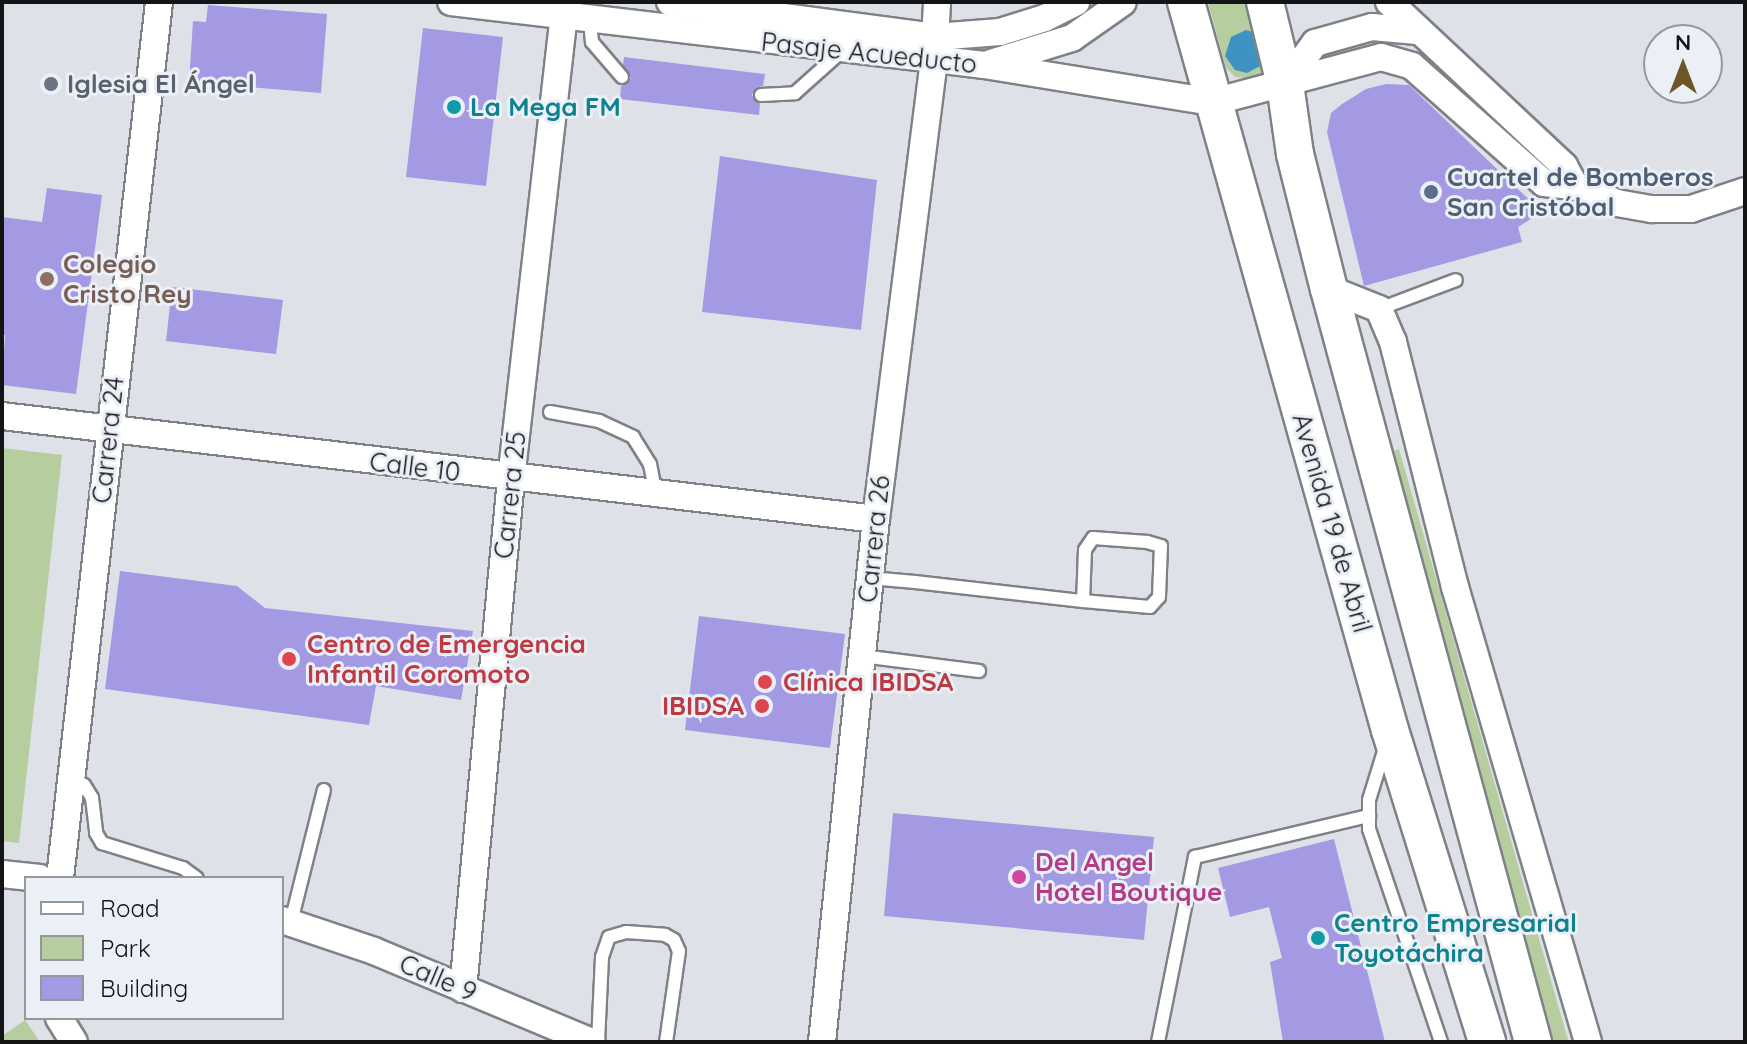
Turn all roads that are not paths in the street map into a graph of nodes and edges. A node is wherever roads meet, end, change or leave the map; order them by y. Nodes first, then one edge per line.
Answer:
1 (159, 2) edge
2 (451, 2) edge
3 (670, 2) edge
4 (937, 2) edge
5 (1076, 2) edge
6 (1123, 2) edge
7 (1186, 2) edge
8 (1265, 2) edge
9 (1389, 2) edge
10 (564, 9) edge
11 (590, 20) junction
12 (1417, 31) junction
13 (934, 49) junction
14 (842, 51) junction
15 (984, 65) junction
16 (622, 77) dead end
17 (1285, 84) junction
18 (761, 95) dead end
19 (1213, 102) junction
20 (1575, 186) junction
21 (1745, 191) edge
22 (1456, 280) dead end
23 (1329, 289) junction
24 (1379, 309) junction
25 (550, 412) dead end
26 (2, 416) edge
27 (109, 431) junction
28 (511, 479) junction
29 (656, 495) junction
30 (876, 519) junction
31 (870, 578) junction
32 (1083, 601) junction
33 (862, 656) junction
34 (979, 671) dead end
35 (1390, 730) junction
36 (71, 777) junction
37 (324, 790) dead end
38 (1369, 816) junction
39 (2, 874) edge
40 (24, 876) edge
41 (60, 876) edge
42 (194, 876) edge
43 (287, 921) edge
44 (463, 989) junction
45 (60, 1020) edge
46 (74, 1042) edge
47 (592, 1042) edge
48 (598, 1042) edge
49 (666, 1042) edge
50 (822, 1042) edge
51 (1158, 1042) edge
52 (1441, 1042) edge
53 (1487, 1042) edge
54 (1533, 1042) edge
55 (1588, 1042) edge

1 - 27 street, Carrera 24
2 - 10 street, Pasaje Acueducto
3 - 13 street
4 - 13 street, Carrera 26
5 - 13 street
6 - 15 street
7 - 19 main road, Avenida 19 de Abril
8 - 17 main road
9 - 12 street
10 - 11 street, Pasaje Acueducto
10 - 28 street, Carrera 25
11 - 14 street, Pasaje Acueducto
11 - 16 lane
12 - 17 street
12 - 20 street
13 - 14 street, Pasaje Acueducto
13 - 15 street, Pasaje Acueducto
13 - 30 street, Carrera 26
14 - 18 lane
15 - 19 street, Pasaje Acueducto
17 - 19 street, Pasaje Acueducto
17 - 20 street, Pasaje Acueducto
17 - 23 main road
19 - 35 main road, Avenida 19 de Abril
20 - 21 street, Pasaje Acueducto
22 - 24 lane
23 - 24 street
23 - 54 main road
24 - 55 street
25 - 29 lane
26 - 27 street, Calle 10
27 - 28 street, Calle 10
27 - 36 street, Carrera 24
28 - 29 street, Calle 10
28 - 44 street, Carrera 25
29 - 30 street, Calle 10
30 - 31 street, Carrera 26
31 - 32 lane
31 - 33 street, Carrera 26
32 - 32 lane
33 - 34 lane
33 - 50 street, Carrera 26
35 - 38 lane
35 - 53 main road, Avenida 19 de Abril
36 - 41 street, Carrera 24
36 - 42 lane
37 - 43 lane
38 - 51 lane
38 - 52 lane
39 - 40 street
43 - 44 street, Calle 9
44 - 47 street, Calle 9
45 - 46 street
48 - 49 lane

